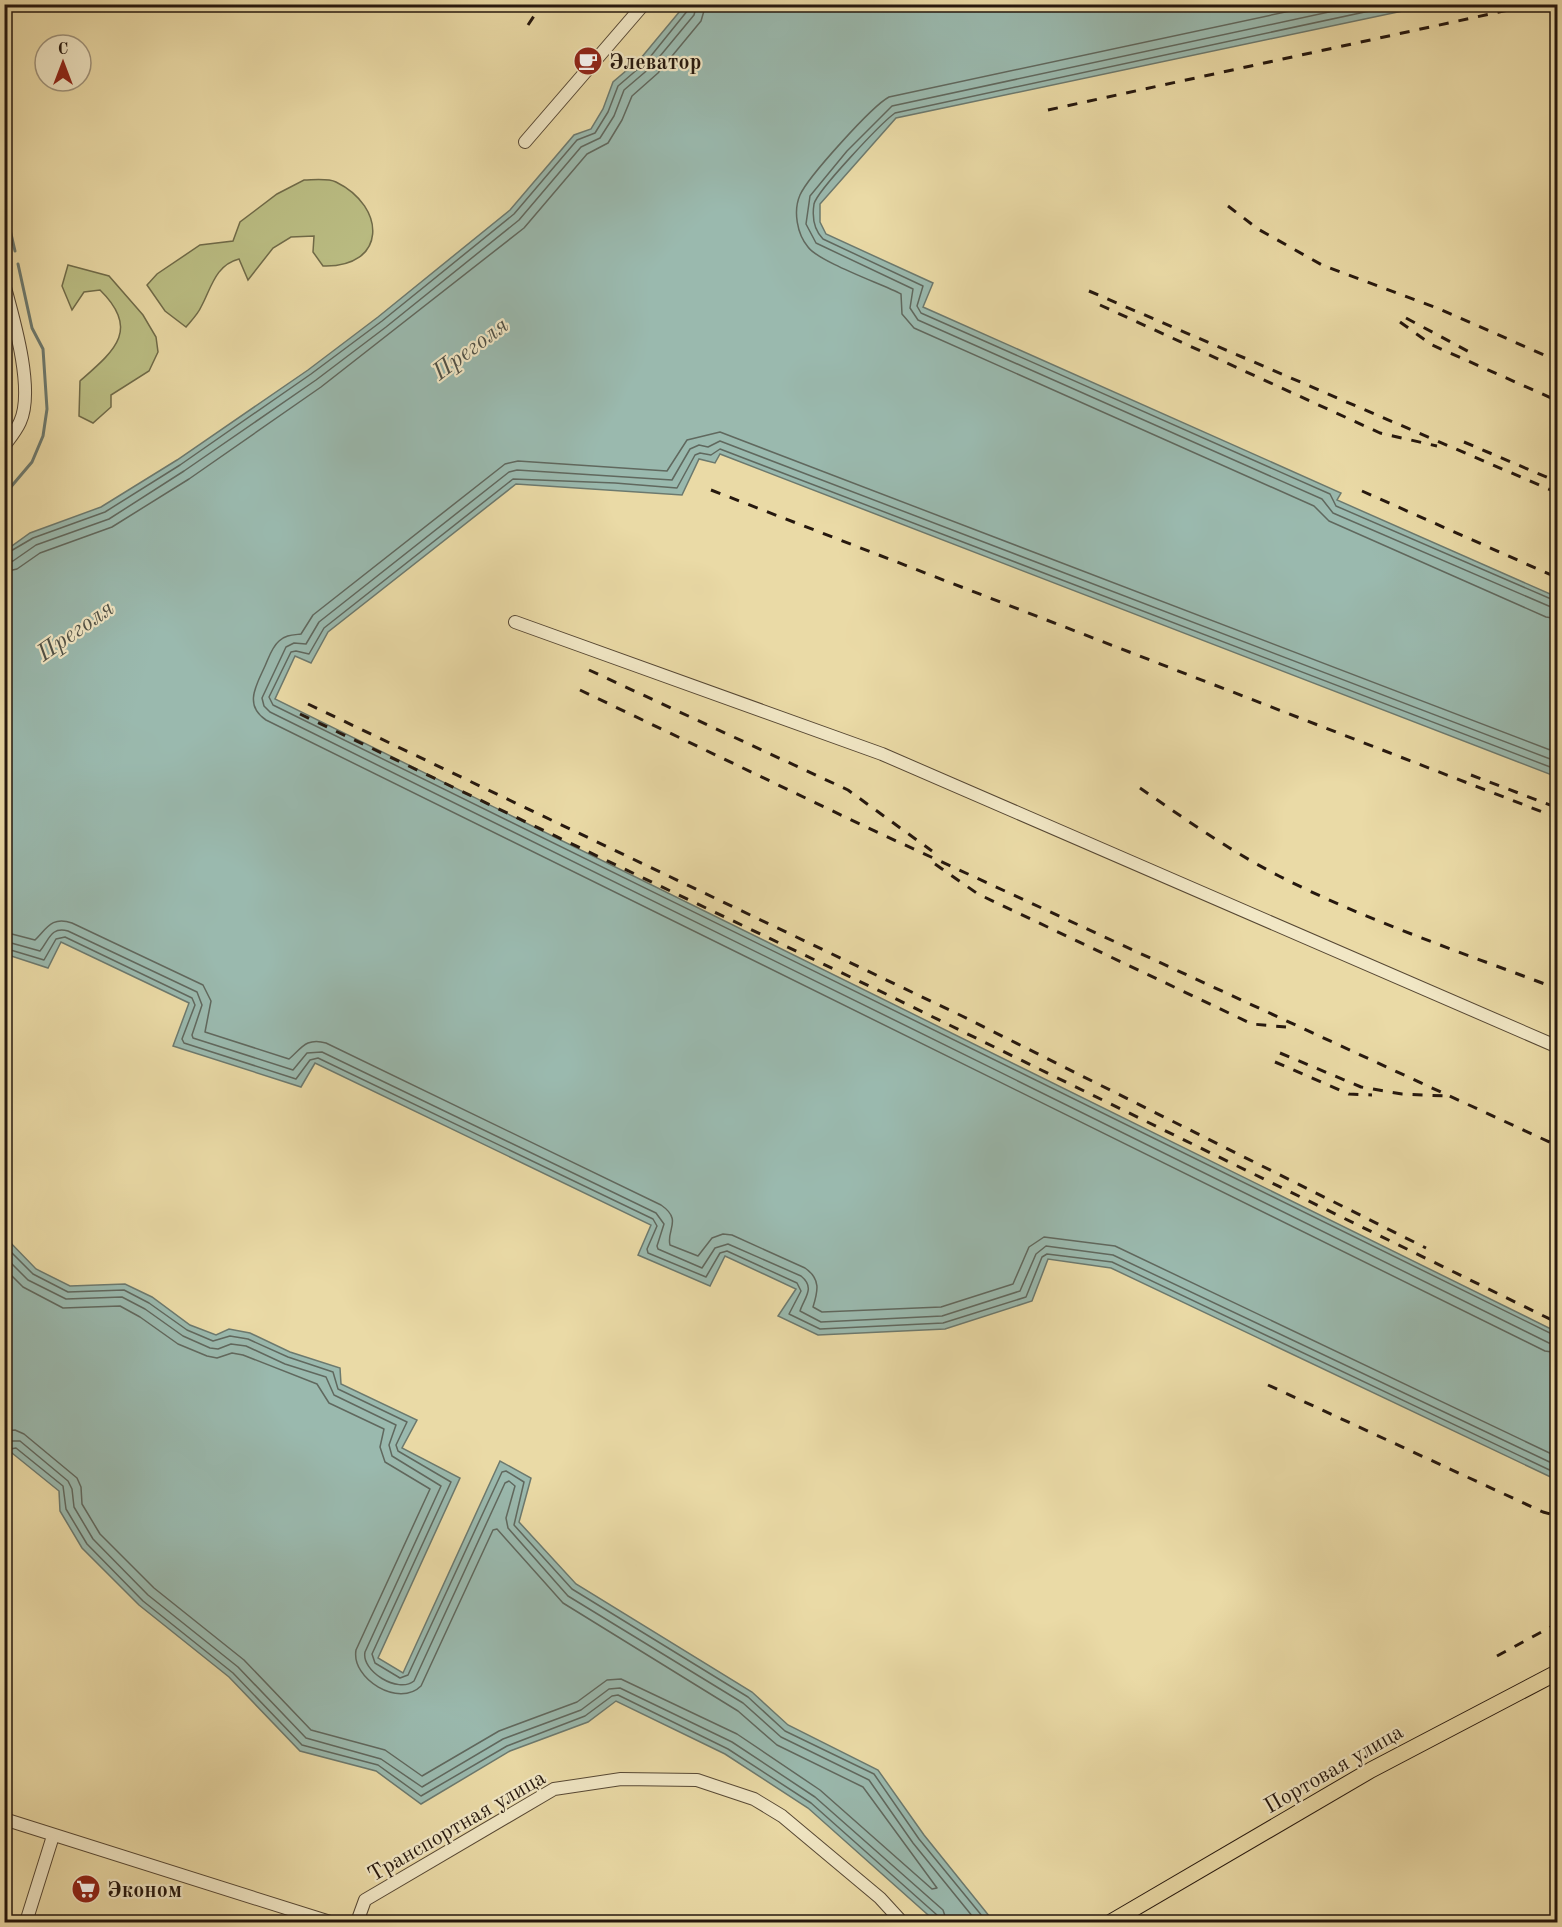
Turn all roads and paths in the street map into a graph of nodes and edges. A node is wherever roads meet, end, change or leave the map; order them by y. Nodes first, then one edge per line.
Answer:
1 (644, 4) edge
2 (525, 142) dead end
3 (4, 284) edge
4 (4, 446) edge
5 (515, 622) dead end
6 (1557, 1047) edge
7 (1557, 1672) edge
8 (4, 1819) edge
9 (53, 1836) junction
10 (1129, 1916) edge
11 (26, 1923) edge
12 (330, 1923) edge
13 (357, 1923) edge
14 (902, 1923) edge
15 (1111, 1923) edge

1 - 2 street
3 - 4 street
5 - 6 street
7 - 10 main road, Портовая улица
8 - 9 street
9 - 11 street
9 - 12 street
10 - 15 main road, Портовая улица
13 - 14 street, Транспортная улица

